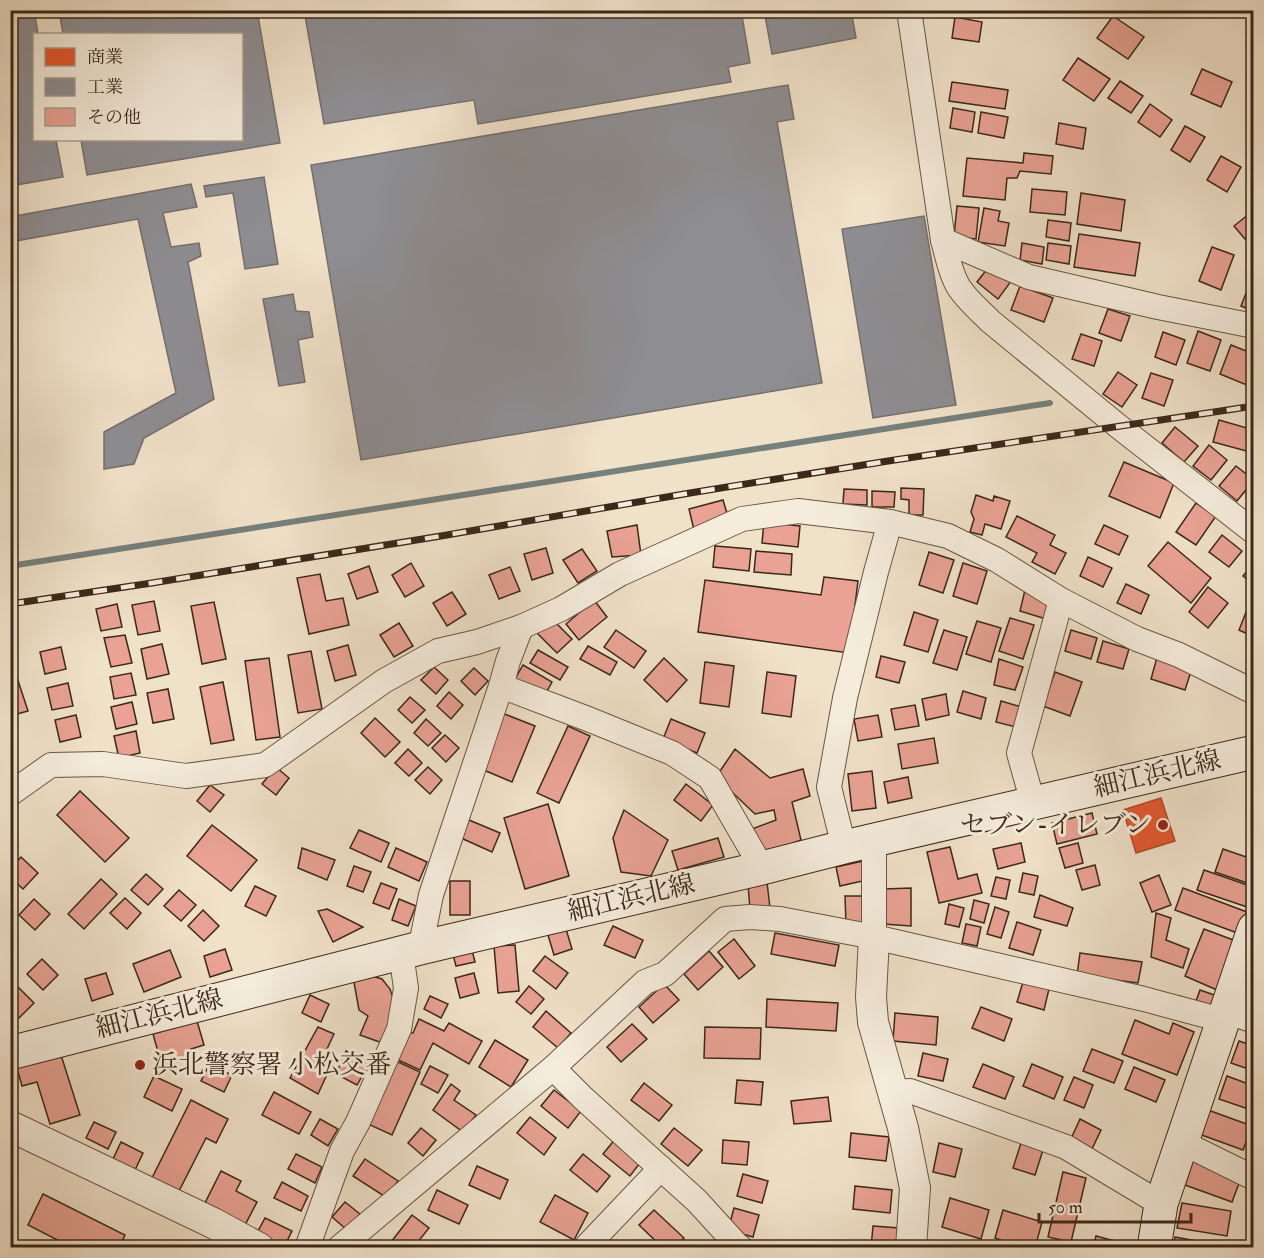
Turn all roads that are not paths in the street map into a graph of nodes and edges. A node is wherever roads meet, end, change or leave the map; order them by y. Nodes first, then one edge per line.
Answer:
1 (909, 10) edge
2 (943, 240) junction
3 (1254, 326) edge
4 (890, 522) junction
5 (1254, 532) edge
6 (1061, 600) junction
7 (522, 627) junction
8 (501, 686) junction
9 (1254, 692) edge
10 (1254, 752) edge
11 (10, 794) edge
12 (1033, 803) junction
13 (859, 843) junction
14 (762, 868) junction
15 (874, 937) junction
16 (1252, 938) edge
17 (413, 950) junction
18 (1234, 1017) edge
19 (10, 1053) edge
20 (553, 1068) junction
21 (892, 1092) junction
22 (10, 1126) edge
23 (1181, 1142) junction
24 (661, 1168) junction
25 (1254, 1178) edge
26 (1161, 1204) junction
27 (259, 1248) edge
28 (307, 1248) edge
29 (339, 1248) edge
30 (585, 1248) edge
31 (741, 1248) edge
32 (911, 1248) edge
33 (1154, 1248) edge

1 - 2 street
2 - 3 street
2 - 5 street
4 - 6 street
4 - 7 street
4 - 13 street
6 - 9 street
6 - 12 street
7 - 8 street
7 - 11 street
8 - 14 street
8 - 17 street
10 - 12 main road, 細江浜北線
12 - 13 main road, 細江浜北線
13 - 14 main road, 細江浜北線
13 - 15 street
14 - 17 main road, 細江浜北線
15 - 18 street
15 - 20 street
15 - 21 street
16 - 18 main road
17 - 19 main road, 細江浜北線
17 - 28 street
18 - 23 main road
20 - 24 street
20 - 29 street
21 - 26 street
21 - 32 street
22 - 27 street
23 - 25 street
23 - 26 main road
24 - 30 street
24 - 31 street
26 - 33 main road

